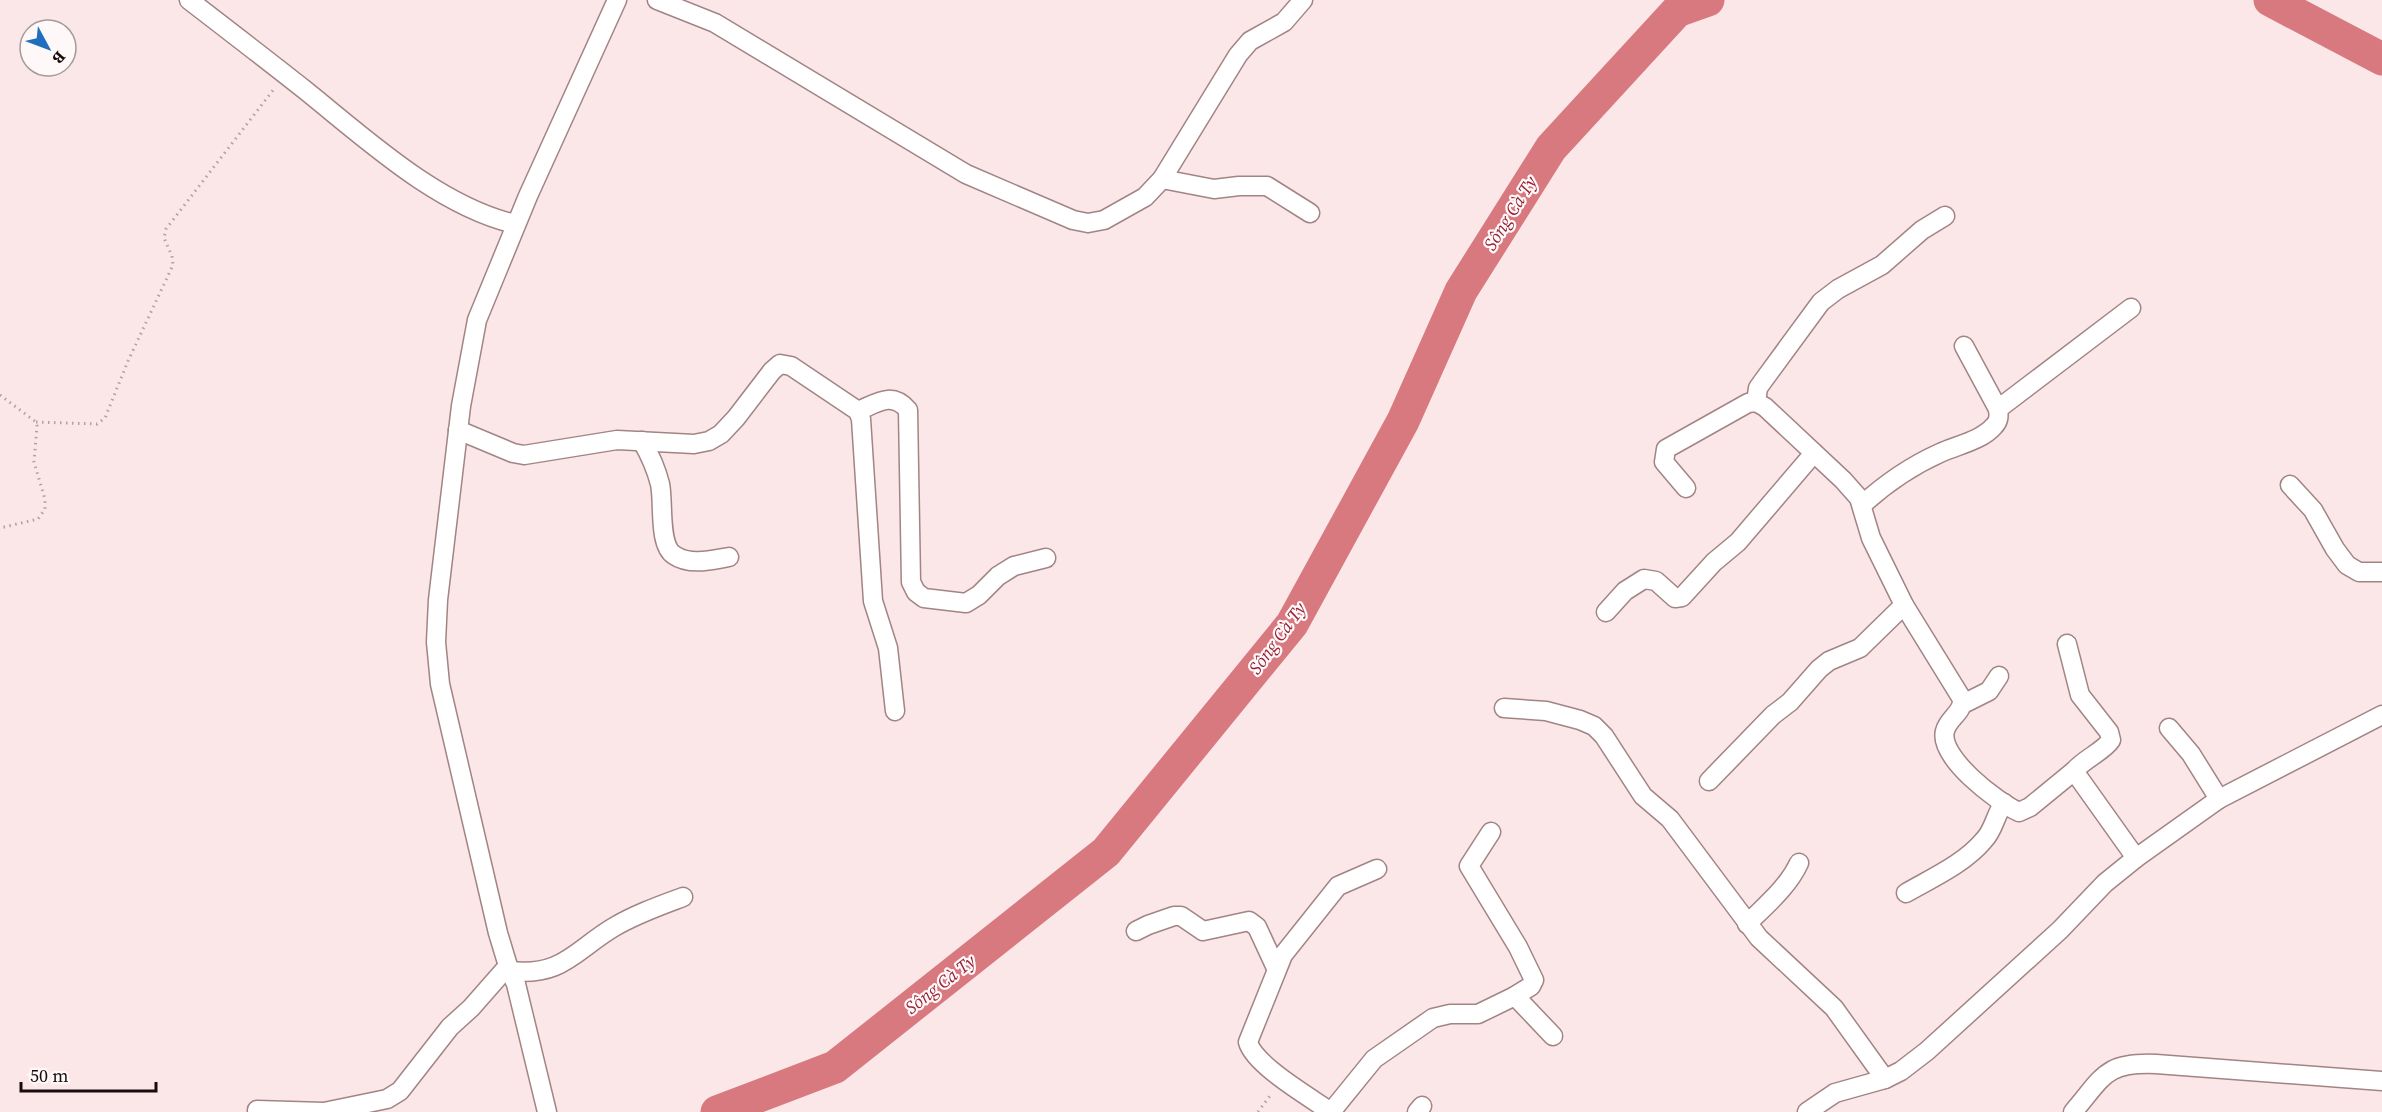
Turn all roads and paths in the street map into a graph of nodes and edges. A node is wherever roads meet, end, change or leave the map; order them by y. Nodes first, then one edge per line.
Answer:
1 (189, 0) edge
2 (617, 0) edge
3 (657, 0) edge
4 (1303, 0) edge
5 (285, 75) junction
6 (1162, 179) junction
7 (1310, 213) dead end
8 (1945, 216) dead end
9 (515, 224) junction
10 (2131, 308) dead end
11 (1964, 346) dead end
12 (0, 395) edge
13 (1756, 402) junction
14 (1998, 409) junction
15 (858, 411) junction
16 (36, 422) junction
17 (458, 430) junction
18 (642, 441) junction
19 (1814, 453) junction
20 (2290, 485) dead end
21 (1686, 488) dead end
22 (1862, 505) junction
23 (0, 528) edge
24 (729, 557) dead end
25 (1046, 558) dead end
26 (2382, 572) edge
27 (1904, 605) junction
28 (1606, 612) dead end
29 (2067, 644) dead end
30 (1999, 676) dead end
31 (1963, 704) junction
32 (1504, 708) dead end
33 (895, 711) dead end
34 (2382, 715) edge
35 (2169, 728) dead end
36 (2074, 771) junction
37 (1709, 781) dead end
38 (2219, 799) junction
39 (2004, 803) junction
40 (1491, 832) dead end
41 (2136, 858) junction
42 (1799, 863) dead end
43 (1377, 869) dead end
44 (1906, 893) dead end
45 (683, 897) dead end
46 (1747, 924) junction
47 (1136, 931) dead end
48 (1276, 968) junction
49 (509, 969) junction
50 (1515, 996) junction
51 (1553, 1036) dead end
52 (1283, 1080) junction
53 (1885, 1080) junction
54 (2382, 1081) edge
55 (257, 1110) dead end
56 (547, 1112) edge
57 (1257, 1112) edge
58 (1331, 1112) edge
59 (1807, 1112) edge
60 (2073, 1112) edge

1 - 5 street
2 - 9 street
3 - 6 street
4 - 6 street
5 - 9 street
5 - 16 path
6 - 7 street
8 - 13 street
9 - 17 street
10 - 14 street
11 - 14 street
12 - 16 path
13 - 19 street
13 - 21 street
14 - 22 street
15 - 18 street
15 - 25 street
15 - 33 street
16 - 23 path
17 - 18 street
17 - 49 street
18 - 24 street
19 - 22 street
19 - 28 street
20 - 26 street
22 - 27 street
27 - 31 street
27 - 37 street
29 - 36 street
30 - 31 street
31 - 39 street
32 - 46 street
34 - 38 street
35 - 38 street
36 - 39 street
36 - 41 street
38 - 41 street
39 - 44 street
40 - 50 street
41 - 53 street
42 - 46 street
43 - 48 street
45 - 49 street
46 - 53 street
47 - 48 street
48 - 52 street
49 - 55 street
49 - 56 street
50 - 51 street
50 - 58 street
52 - 57 path
52 - 58 street
53 - 59 street
54 - 60 street

